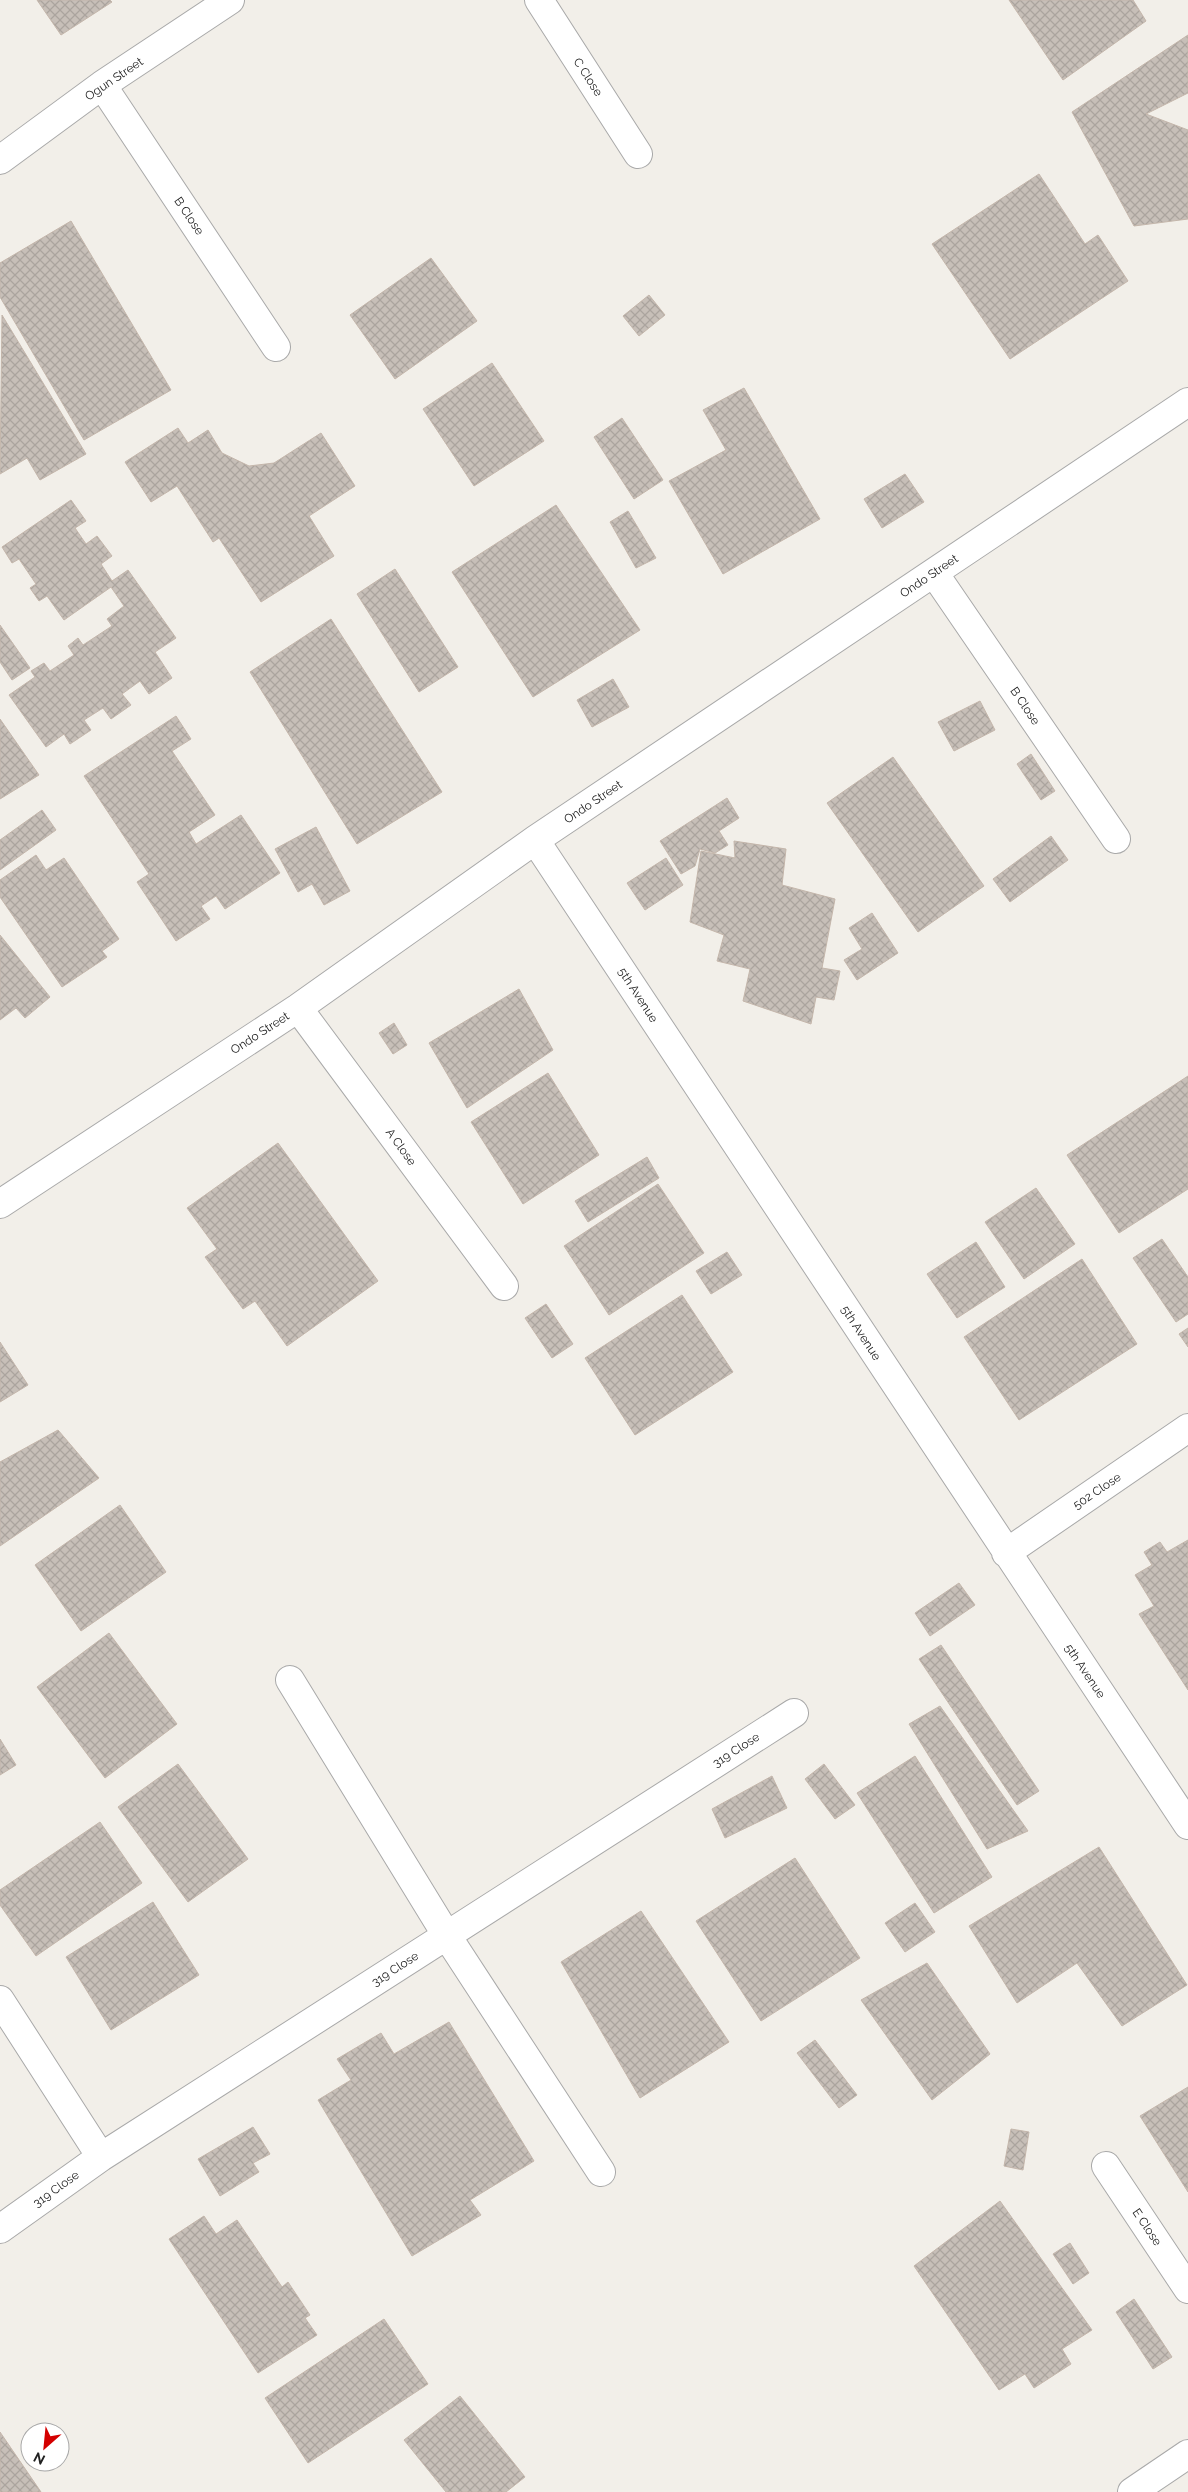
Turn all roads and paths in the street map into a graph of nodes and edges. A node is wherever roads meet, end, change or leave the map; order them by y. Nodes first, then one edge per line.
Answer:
1 (230, 0) edge
2 (539, 0) edge
3 (102, 85) junction
4 (638, 154) dead end
5 (0, 160) edge
6 (276, 347) dead end
7 (1188, 402) edge
8 (934, 573) junction
9 (1116, 839) dead end
10 (535, 840) junction
11 (298, 1008) junction
12 (0, 1204) edge
13 (504, 1286) dead end
14 (1188, 1428) edge
15 (1006, 1553) junction
16 (290, 1680) dead end
17 (794, 1713) dead end
18 (1188, 1825) edge
19 (447, 1936) junction
20 (0, 2000) edge
21 (101, 2156) junction
22 (1106, 2166) dead end
23 (601, 2172) dead end
24 (0, 2229) edge
25 (1188, 2288) edge
26 (1188, 2454) edge
27 (1132, 2492) edge

1 - 3 street, Ogun Street
2 - 4 street, C Close
3 - 5 street, Ogun Street
3 - 6 street, B Close
7 - 8 street, Ondo Street
8 - 9 street, B Close
8 - 10 street, Ondo Street
10 - 11 street, Ondo Street
10 - 15 street, 5th Avenue
11 - 12 street, Ondo Street
11 - 13 street, A Close
14 - 15 street, 502 Close
15 - 18 street, 5th Avenue
16 - 19 street
17 - 19 street, 319 Close
19 - 21 street, 319 Close
19 - 23 street
20 - 21 street
21 - 24 street, 319 Close
22 - 25 street, E Close
26 - 27 street

